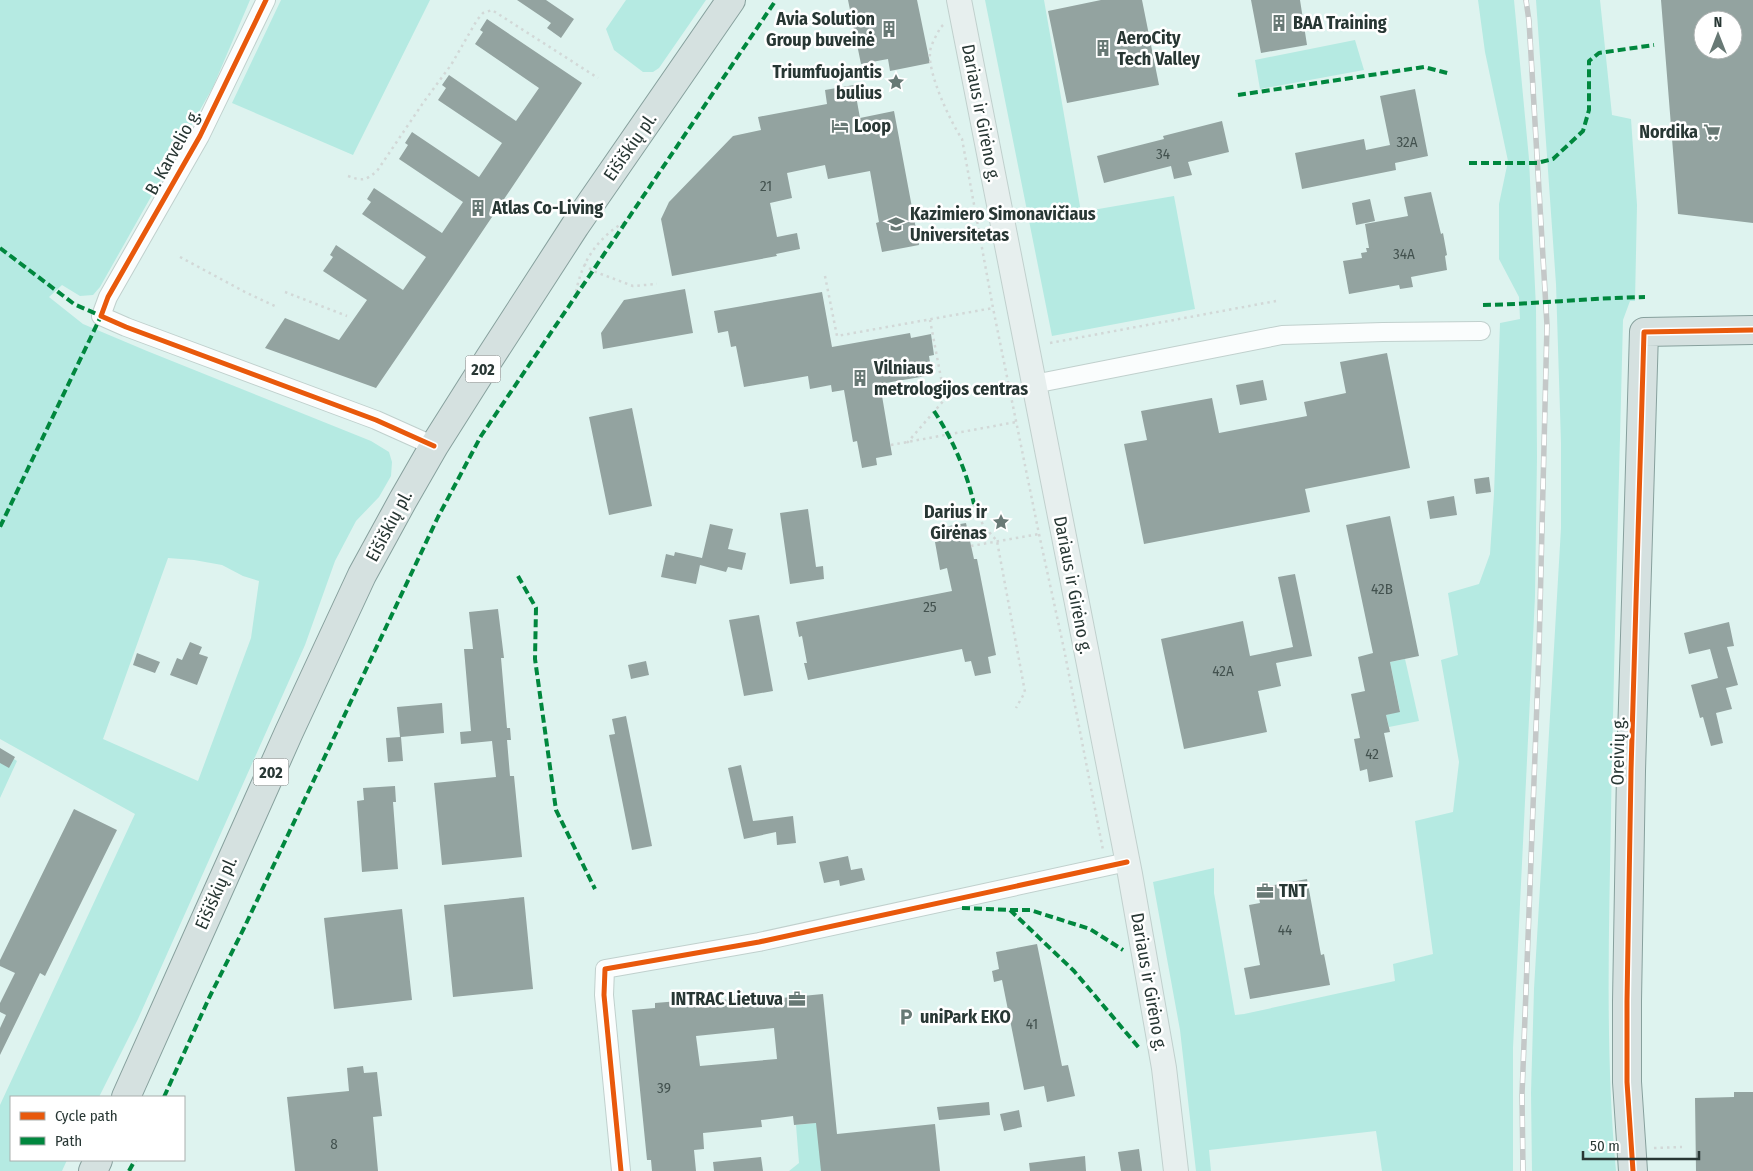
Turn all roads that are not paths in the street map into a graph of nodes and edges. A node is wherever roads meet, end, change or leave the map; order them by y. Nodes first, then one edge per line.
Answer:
1 (266, 0) edge
2 (731, 0) edge
3 (959, 0) edge
4 (1753, 330) edge
5 (1481, 331) dead end
6 (1034, 384) junction
7 (434, 446) junction
8 (1116, 864) junction
9 (126, 1096) edge
10 (1632, 1160) edge
11 (621, 1171) edge
12 (1176, 1171) edge

1 - 7 street, B. Karvelio g.
2 - 7 main road, Eišiškių pl. / 202
3 - 6 main road, Dariaus ir Girėno g.
4 - 10 main road, Oreivių g.
5 - 6 street
6 - 8 main road, Dariaus ir Girėno g.
7 - 9 main road, Eišiškių pl. / 202
8 - 11 street
8 - 12 main road, Dariaus ir Girėno g.

